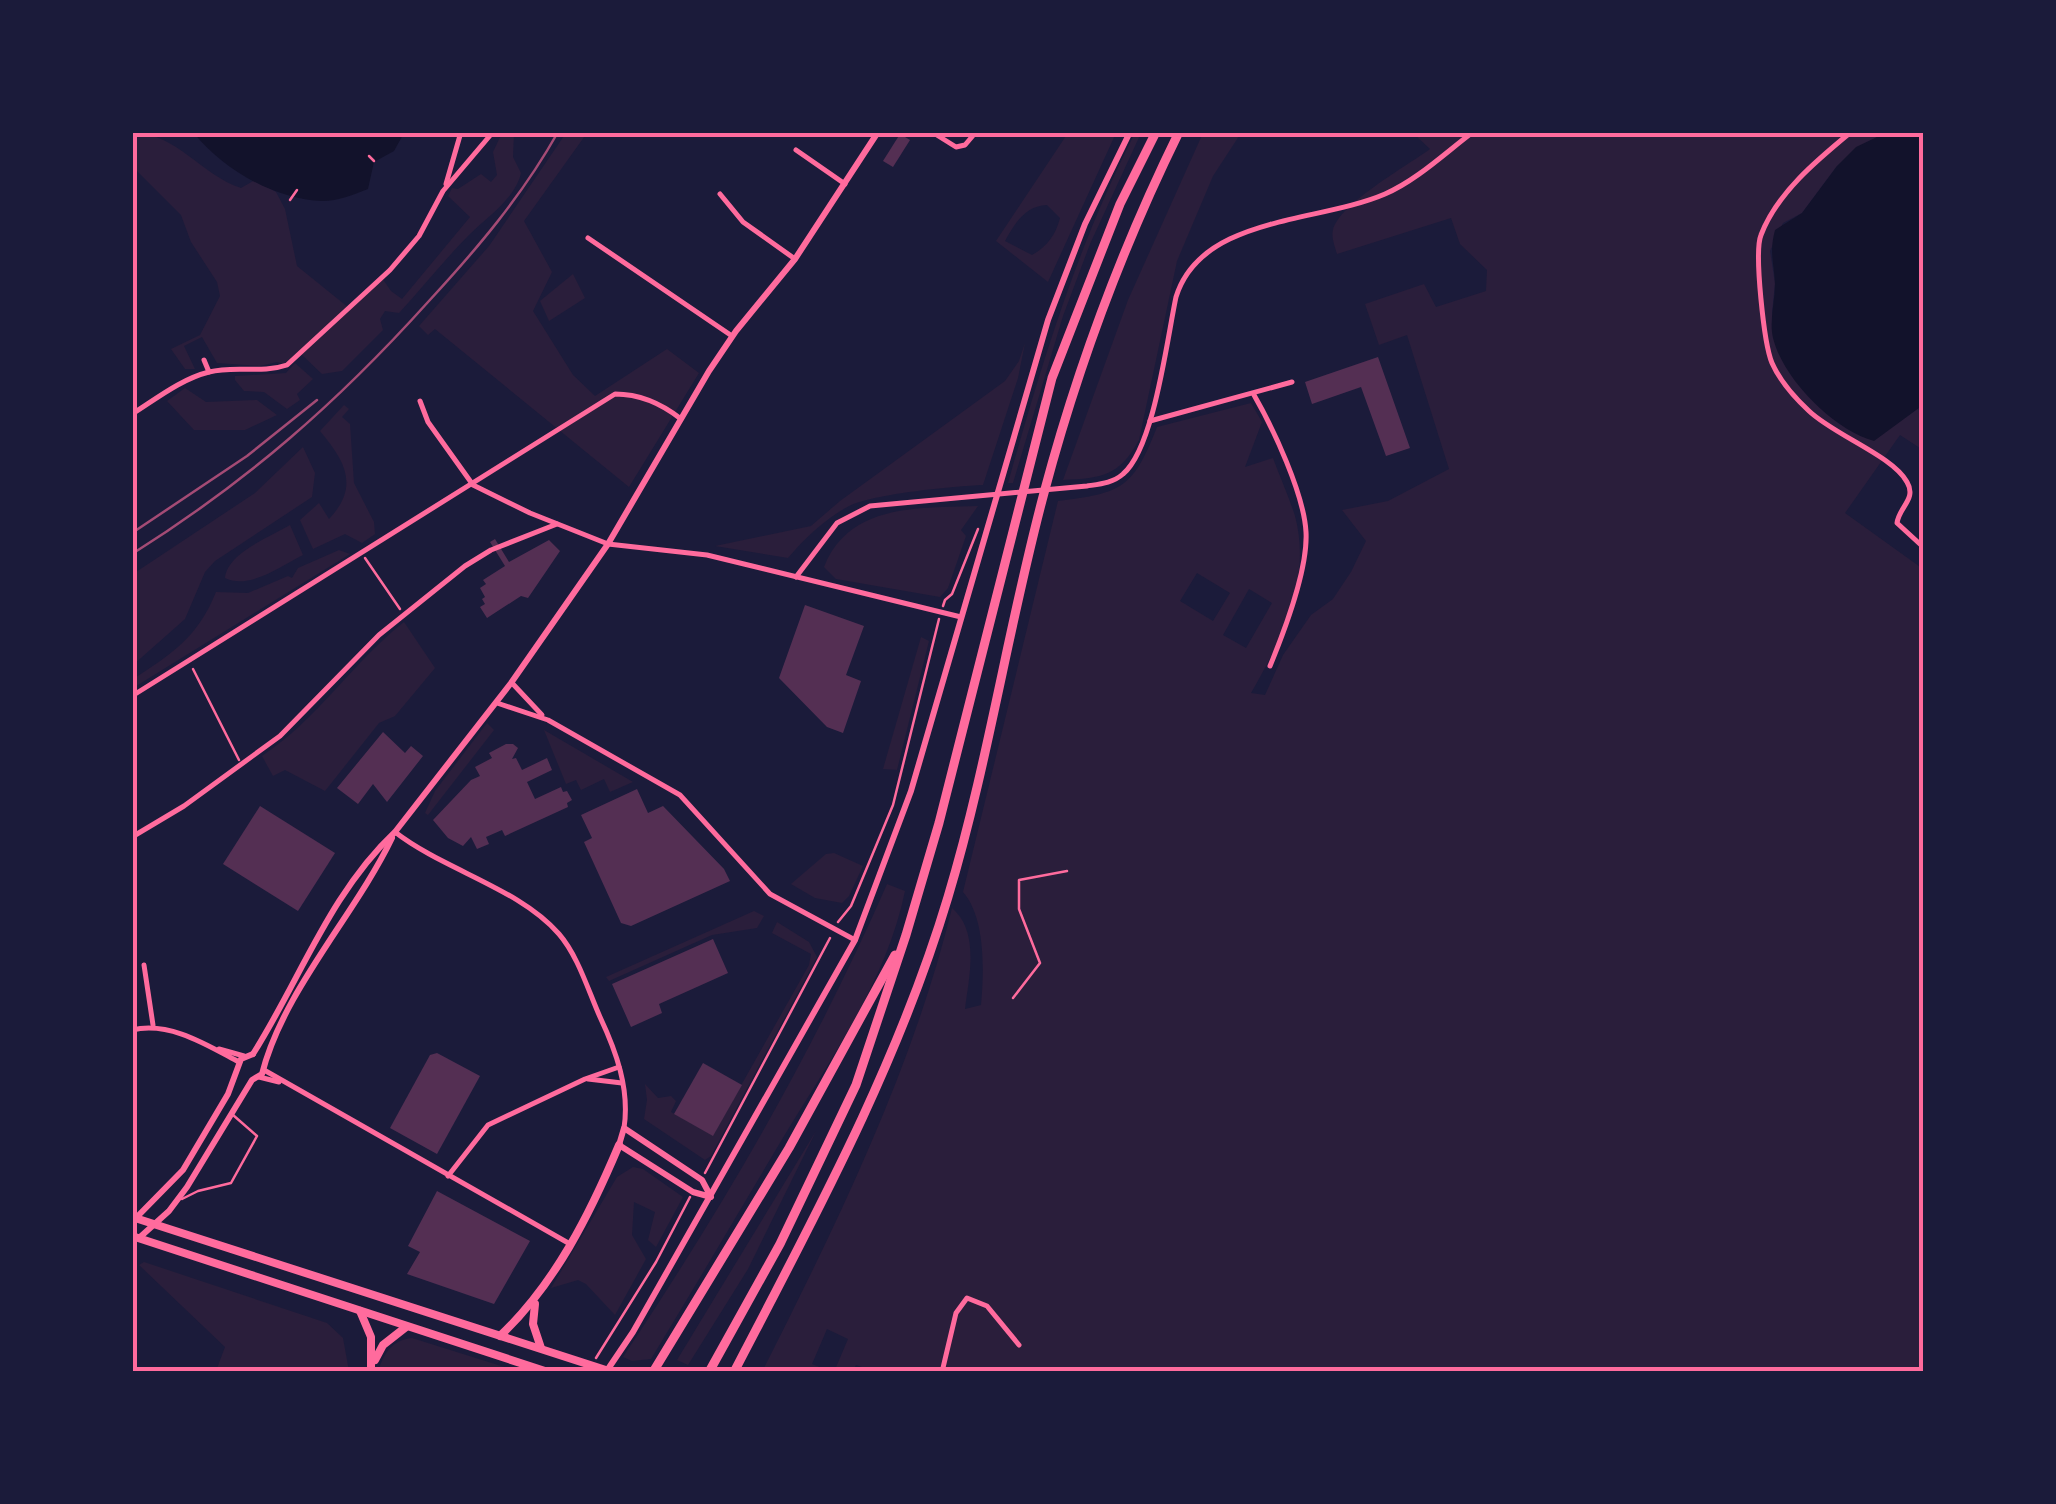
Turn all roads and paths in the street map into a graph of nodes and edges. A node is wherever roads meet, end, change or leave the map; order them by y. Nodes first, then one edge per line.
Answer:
1 (461, 132) edge
2 (493, 132) edge
3 (878, 132) edge
4 (932, 132) edge
5 (976, 132) edge
6 (1130, 132) edge
7 (1156, 132) edge
8 (1179, 132) edge
9 (1473, 132) edge
10 (1851, 132) edge
11 (796, 150) dead end
12 (368, 156) dead end
13 (374, 162) dead end
14 (844, 184) junction
15 (297, 190) dead end
16 (444, 192) junction
17 (720, 194) dead end
18 (290, 200) dead end
19 (588, 238) dead end
20 (795, 259) junction
21 (732, 336) junction
22 (204, 360) dead end
23 (209, 372) junction
24 (1292, 382) dead end
25 (1254, 395) junction
26 (420, 400) dead end
27 (132, 414) edge
28 (681, 419) junction
29 (1150, 421) junction
30 (473, 485) junction
31 (983, 516) dead end
32 (560, 524) junction
33 (608, 544) junction
34 (1920, 545) dead end
35 (364, 557) dead end
36 (796, 576) junction
37 (941, 613) junction
38 (404, 616) junction
39 (964, 618) junction
40 (192, 665) dead end
41 (1270, 666) dead end
42 (511, 682) junction
43 (132, 696) edge
44 (495, 703) junction
45 (548, 720) junction
46 (242, 765) junction
47 (395, 832) junction
48 (132, 837) edge
49 (1067, 871) dead end
50 (834, 930) junction
51 (906, 936) junction
52 (855, 940) junction
53 (144, 965) dead end
54 (1013, 998) dead end
55 (153, 1026) junction
56 (132, 1030) edge
57 (244, 1060) junction
58 (619, 1067) junction
59 (260, 1072) junction
60 (585, 1079) junction
61 (623, 1084) junction
62 (232, 1114) junction
63 (624, 1128) junction
64 (619, 1145) junction
65 (183, 1170) junction
66 (448, 1176) junction
67 (702, 1180) junction
68 (187, 1187) junction
69 (198, 1191) junction
70 (693, 1192) junction
71 (711, 1197) junction
72 (175, 1202) junction
73 (134, 1219) edge
74 (154, 1225) junction
75 (135, 1239) edge
76 (570, 1244) junction
77 (537, 1298) junction
78 (360, 1312) junction
79 (407, 1327) junction
80 (500, 1336) junction
81 (1019, 1345) dead end
82 (541, 1348) junction
83 (595, 1358) dead end
84 (372, 1368) edge
85 (734, 1371) edge
86 (548, 1372) edge
87 (609, 1372) edge
88 (653, 1372) edge
89 (709, 1372) edge
90 (942, 1372) edge

1 - 16 street
2 - 16 street
3 - 14 street
4 - 5 street
6 - 39 street
7 - 51 highway
8 - 85 highway
9 - 29 street
10 - 34 street
11 - 14 street
12 - 13 path
14 - 20 street
15 - 18 path
16 - 23 street
17 - 20 street
19 - 21 street
20 - 21 street
21 - 28 street
22 - 23 street
23 - 27 street
24 - 25 street
25 - 29 street
25 - 41 street
26 - 30 street
28 - 30 street
28 - 33 street
29 - 36 street
30 - 32 street
30 - 43 street
31 - 37 path
32 - 33 street
32 - 38 street
33 - 36 street
33 - 42 street
35 - 38 path
36 - 37 street
37 - 39 street
37 - 50 path
38 - 46 street
39 - 52 street
40 - 46 path
42 - 44 street
42 - 45 street
44 - 45 street
44 - 47 street
45 - 50 street
46 - 48 street
47 - 57 street
47 - 58 street
47 - 59 street
49 - 54 path
50 - 52 street
50 - 67 path
51 - 88 highway
51 - 89 highway
52 - 71 street
53 - 55 street
55 - 56 street
55 - 57 street
57 - 59 street
57 - 59 street
57 - 65 street
58 - 60 street
58 - 61 street
59 - 62 street
59 - 66 street
60 - 61 street
60 - 66 street
61 - 63 street
62 - 68 street
62 - 69 lane
63 - 64 street
63 - 67 street
64 - 70 street
64 - 76 main road
65 - 68 street
65 - 73 street
66 - 76 street
67 - 71 street
68 - 69 lane
68 - 72 street
69 - 72 lane
70 - 71 street
70 - 83 path
71 - 87 street
72 - 74 street
73 - 74 main road
74 - 75 street
74 - 80 main road
75 - 78 main road
76 - 77 main road
77 - 80 main road
77 - 82 main road
78 - 79 main road
78 - 84 main road
79 - 84 main road
79 - 86 main road
80 - 82 main road
81 - 90 street
82 - 87 main road

